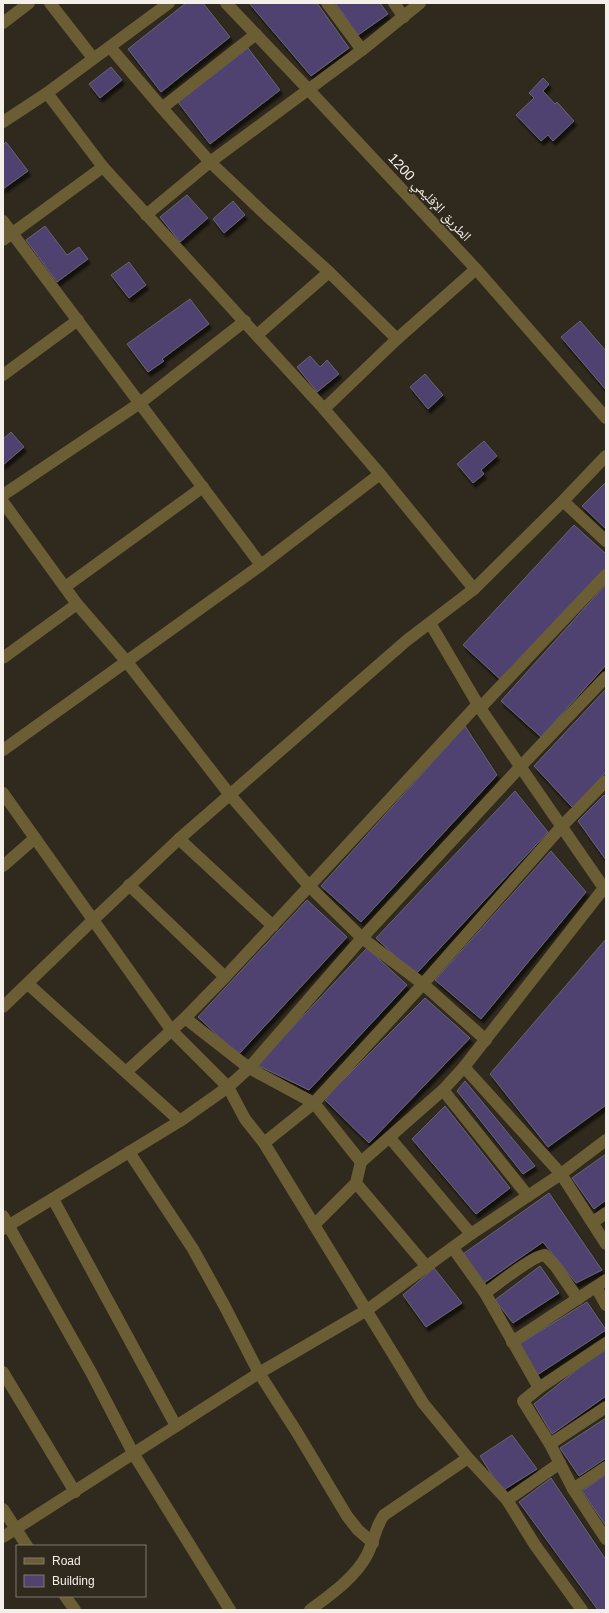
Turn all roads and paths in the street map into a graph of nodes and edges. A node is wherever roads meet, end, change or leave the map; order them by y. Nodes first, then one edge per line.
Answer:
1 (29, 3) edge
2 (50, 3) edge
3 (170, 3) edge
4 (226, 3) edge
5 (327, 3) edge
6 (394, 3) edge
7 (420, 3) edge
8 (404, 17) junction
9 (3, 23) edge
10 (256, 34) junction
11 (110, 47) junction
12 (362, 50) junction
13 (93, 58) junction
14 (308, 89) junction
15 (47, 93) junction
16 (162, 108) junction
17 (3, 122) edge
18 (210, 162) junction
19 (103, 167) junction
20 (146, 215) junction
21 (3, 221) edge
22 (8, 236) edge
23 (476, 269) junction
24 (329, 272) junction
25 (78, 320) junction
26 (245, 320) junction
27 (257, 335) junction
28 (397, 339) junction
29 (3, 375) edge
30 (140, 403) junction
31 (324, 409) junction
32 (606, 418) edge
33 (606, 456) edge
34 (380, 474) junction
35 (203, 487) junction
36 (3, 495) edge
37 (563, 501) junction
38 (3, 502) edge
39 (606, 541) edge
40 (261, 565) junction
41 (606, 575) edge
42 (65, 587) junction
43 (474, 588) junction
44 (77, 604) junction
45 (430, 623) junction
46 (3, 658) edge
47 (127, 662) junction
48 (606, 677) edge
49 (479, 706) junction
50 (3, 750) edge
51 (521, 766) junction
52 (606, 781) edge
53 (3, 794) edge
54 (230, 795) junction
55 (562, 826) junction
56 (35, 838) junction
57 (179, 839) junction
58 (3, 866) edge
59 (129, 885) junction
60 (309, 886) junction
61 (605, 889) edge
62 (93, 920) junction
63 (273, 926) junction
64 (362, 938) junction
65 (225, 977) junction
66 (28, 984) junction
67 (423, 984) junction
68 (3, 1007) edge
69 (186, 1018) junction
70 (172, 1031) junction
71 (486, 1040) junction
72 (464, 1067) junction
73 (249, 1068) junction
74 (126, 1072) junction
75 (228, 1087) junction
76 (443, 1090) junction
77 (314, 1103) junction
78 (180, 1121) junction
79 (390, 1138) junction
80 (606, 1140) edge
81 (264, 1143) junction
82 (129, 1152) junction
83 (361, 1162) junction
84 (561, 1174) junction
85 (356, 1183) junction
86 (528, 1196) junction
87 (53, 1198) junction
88 (606, 1213) edge
89 (593, 1222) junction
90 (5, 1223) edge
91 (314, 1225) junction
92 (471, 1234) junction
93 (606, 1244) edge
94 (453, 1248) junction
95 (427, 1267) junction
96 (601, 1284) edge
97 (485, 1293) junction
98 (578, 1299) junction
99 (606, 1305) edge
100 (367, 1310) junction
101 (512, 1342) junction
102 (606, 1343) edge
103 (3, 1372) edge
104 (259, 1373) junction
105 (538, 1388) junction
106 (606, 1407) edge
107 (176, 1426) junction
108 (550, 1444) junction
109 (133, 1453) junction
110 (468, 1458) junction
111 (560, 1463) junction
112 (606, 1467) edge
113 (573, 1489) junction
114 (75, 1492) junction
115 (507, 1500) junction
116 (3, 1509) edge
117 (15, 1530) junction
118 (3, 1537) edge
119 (606, 1539) edge
120 (373, 1543) junction
121 (26, 1545) edge
122 (66, 1597) edge
123 (75, 1610) edge
124 (230, 1610) edge
125 (310, 1610) edge
126 (582, 1610) edge

1 - 9 street
2 - 13 street
3 - 11 street
4 - 10 street, الطريق الإقليمي 1200
5 - 12 street
6 - 8 street
7 - 8 street
8 - 12 street
10 - 14 street, الطريق الإقليمي 1200
10 - 16 street
11 - 13 street
11 - 16 street
12 - 14 street
13 - 15 street
14 - 18 street
14 - 23 street, الطريق الإقليمي 1200
15 - 17 street
15 - 19 street
16 - 18 street
18 - 20 street
18 - 24 street
19 - 20 street
19 - 22 street
20 - 26 street
21 - 22 street
22 - 25 street
23 - 28 street
23 - 32 street, الطريق الإقليمي 1200
24 - 27 street
24 - 28 street
25 - 29 street
25 - 30 street
26 - 27 street
26 - 30 street
27 - 31 street
28 - 31 street
30 - 35 street
30 - 36 street
31 - 34 street
33 - 37 street
34 - 40 street
34 - 43 street
35 - 40 street
35 - 42 street
37 - 39 street
37 - 43 street
38 - 42 street
40 - 47 street
41 - 49 street
42 - 44 street
43 - 45 street
44 - 46 street
44 - 47 street
45 - 49 street
45 - 54 street
47 - 50 street
47 - 54 street
48 - 51 street
49 - 51 street
49 - 60 street
51 - 55 street
51 - 64 street
52 - 55 street
53 - 56 street
54 - 57 street
54 - 60 street
55 - 61 street
55 - 67 street
56 - 58 street
56 - 62 street
57 - 59 street
57 - 63 street
59 - 62 street
59 - 65 street
60 - 63 street
60 - 64 street
61 - 71 street
62 - 66 street
62 - 70 street
63 - 65 street
64 - 67 street
64 - 73 street
65 - 69 street
66 - 68 street
66 - 74 street
67 - 71 street
67 - 77 street
69 - 70 street
69 - 73 street
70 - 74 street
70 - 75 street
71 - 72 street
72 - 76 street
72 - 84 street
73 - 75 street
73 - 77 street
74 - 78 street
75 - 78 street
75 - 81 street
76 - 79 street
76 - 86 street
77 - 81 street
77 - 83 street
78 - 82 street
79 - 83 street
79 - 92 street
80 - 84 street
81 - 91 street
82 - 87 street
82 - 104 street
83 - 85 street
84 - 86 street
84 - 89 street
85 - 91 street
85 - 95 street
86 - 92 street
87 - 90 street
87 - 107 street
88 - 89 street
89 - 93 street
90 - 109 street
91 - 100 street
92 - 94 street
94 - 95 street
94 - 97 street
95 - 100 street
96 - 98 street
96 - 99 street
97 - 98 street
97 - 101 street
98 - 101 street
100 - 104 street
100 - 110 street
101 - 105 street
102 - 105 street
103 - 114 street
104 - 107 street
104 - 120 street
105 - 108 street
106 - 108 street
107 - 109 street
108 - 111 street
109 - 114 street
109 - 124 street
110 - 115 street
110 - 120 street
111 - 113 street
111 - 115 street
112 - 113 street
113 - 119 street
114 - 117 street
115 - 126 street
116 - 117 street
117 - 118 street
117 - 121 street
120 - 125 street
122 - 123 street

